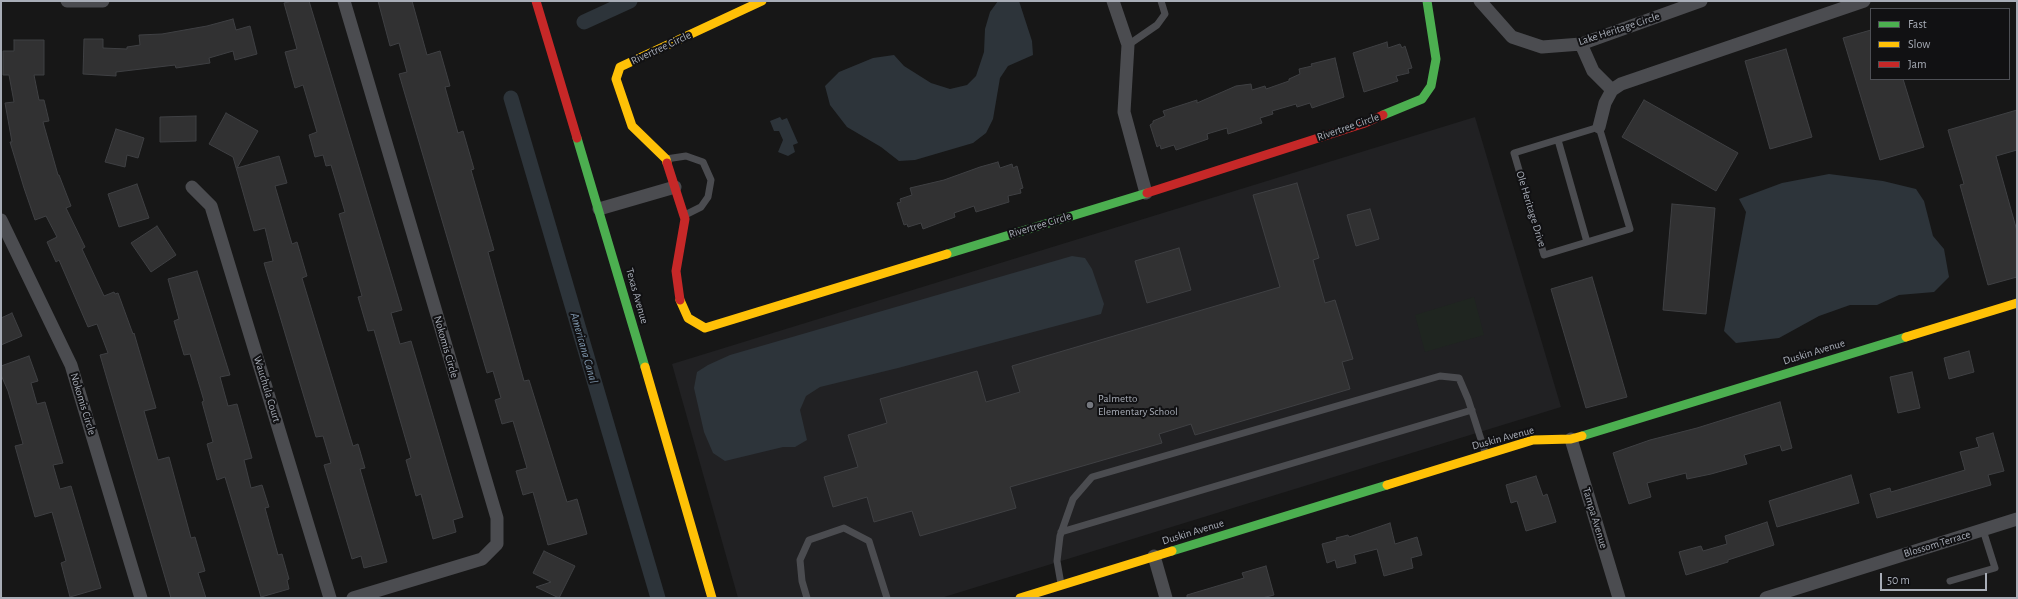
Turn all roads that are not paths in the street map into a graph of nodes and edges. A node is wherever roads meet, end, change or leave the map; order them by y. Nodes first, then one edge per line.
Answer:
1 (68, 1) edge
2 (102, 1) edge
3 (344, 1) edge
4 (536, 1) edge
5 (762, 1) edge
6 (1113, 1) edge
7 (1162, 1) edge
8 (1426, 1) edge
9 (1480, 1) edge
10 (1701, 1) edge
11 (1864, 1) edge
12 (1581, 44) junction
13 (1128, 45) junction
14 (1612, 90) junction
15 (1599, 127) junction
16 (1558, 140) junction
17 (666, 159) junction
18 (192, 187) dead end
19 (675, 187) junction
20 (1146, 192) junction
21 (599, 209) junction
22 (684, 216) junction
23 (1, 220) edge
24 (1587, 242) junction
25 (2017, 303) edge
26 (1472, 410) junction
27 (1571, 439) junction
28 (1486, 455) junction
29 (2017, 519) edge
30 (1983, 530) junction
31 (1062, 532) junction
32 (1154, 556) junction
33 (1950, 581) dead end
34 (1061, 585) junction
35 (141, 598) edge
36 (330, 598) edge
37 (353, 598) edge
38 (712, 598) edge
39 (807, 598) edge
40 (887, 598) edge
41 (1020, 598) edge
42 (1166, 598) edge
43 (1619, 598) edge
44 (1766, 598) edge

1 - 2 street
3 - 37 street, Nokomis Circle
4 - 21 street, Texas Avenue
5 - 17 street, Rivertree Circle
6 - 13 street
7 - 13 lane
8 - 20 street, Rivertree Circle
9 - 12 street, Lake Heritage Circle
10 - 12 street, Lake Heritage Circle
11 - 14 street
12 - 14 street
13 - 20 street
14 - 15 street, Ole Heritage Drive
15 - 16 lane, Ole Heritage Drive
15 - 24 lane, Ole Heritage Drive
16 - 24 lane
16 - 24 lane, Ole Heritage Drive
17 - 19 street, Rivertree Circle
17 - 22 lane
18 - 36 street, Wauchula Court
19 - 21 street
19 - 22 street, Rivertree Circle
20 - 22 street, Rivertree Circle
21 - 38 street, Texas Avenue
23 - 35 street, Nokomis Circle
25 - 27 street, Duskin Avenue
26 - 28 lane
26 - 31 lane
26 - 31 lane
27 - 28 street, Duskin Avenue
27 - 43 street, Tampa Avenue
28 - 32 street, Duskin Avenue
29 - 30 street, Blossom Terrace
30 - 33 lane
30 - 44 street, Blossom Terrace
31 - 34 lane
32 - 34 street, Duskin Avenue
32 - 42 street
34 - 41 street, Duskin Avenue
39 - 40 lane

